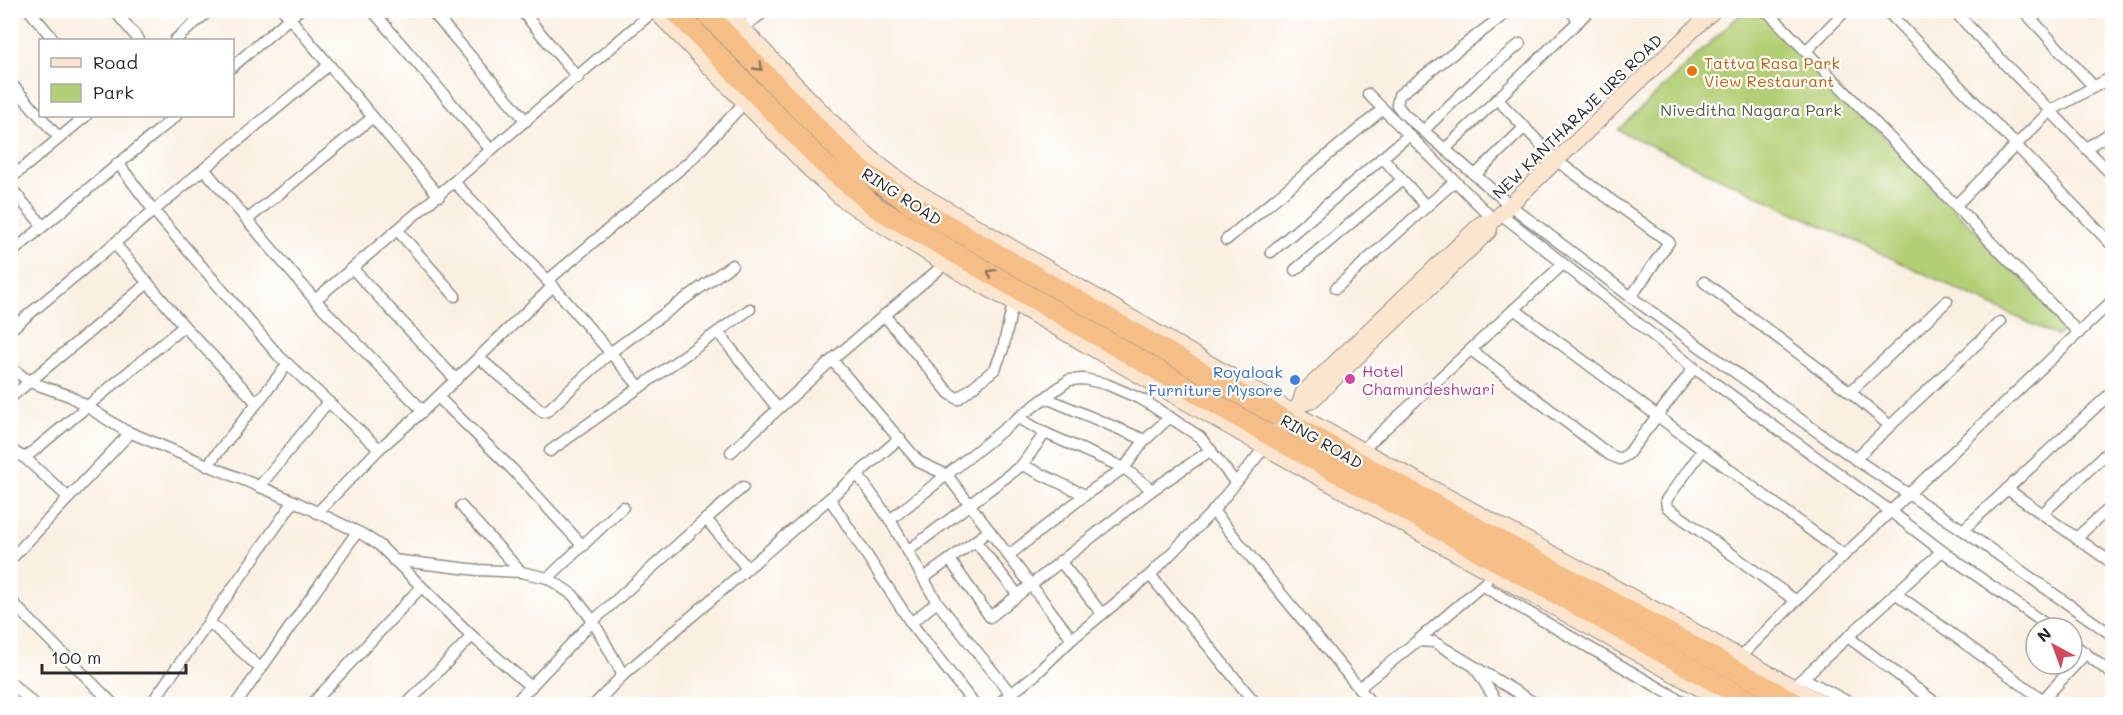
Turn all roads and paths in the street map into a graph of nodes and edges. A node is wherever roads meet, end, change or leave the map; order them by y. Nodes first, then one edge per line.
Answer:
1 (29, 10) edge
2 (114, 10) edge
3 (299, 10) edge
4 (372, 10) edge
5 (431, 10) edge
6 (521, 10) edge
7 (674, 10) edge
8 (703, 10) edge
9 (725, 10) edge
10 (767, 10) edge
11 (1510, 10) edge
12 (1570, 10) edge
13 (1590, 10) edge
14 (1714, 10) edge
15 (1766, 10) edge
16 (1846, 10) edge
17 (1886, 10) edge
18 (1953, 10) edge
19 (2023, 10) edge
20 (654, 11) edge
21 (204, 13) edge
22 (287, 15) edge
23 (1579, 21) junction
24 (736, 33) junction
25 (53, 39) edge
26 (139, 39) edge
27 (176, 39) edge
28 (1520, 44) dead end
29 (1806, 51) junction
30 (329, 65) junction
31 (234, 66) edge
32 (2112, 77) edge
33 (578, 78) junction
34 (10, 82) edge
35 (2094, 87) junction
36 (1368, 94) dead end
37 (1498, 100) junction
38 (745, 102) junction
39 (1383, 109) junction
40 (2050, 111) junction
41 (39, 115) edge
42 (41, 117) edge
43 (85, 117) edge
44 (175, 117) edge
45 (372, 117) junction
46 (526, 121) junction
47 (1525, 127) junction
48 (1424, 130) junction
49 (2112, 132) edge
50 (1409, 135) junction
51 (59, 138) junction
52 (2015, 145) junction
53 (2086, 148) junction
54 (1445, 149) junction
55 (491, 150) junction
56 (1382, 157) junction
57 (1557, 161) junction
58 (118, 163) junction
59 (204, 169) junction
60 (1476, 175) junction
61 (2112, 175) edge
62 (10, 179) edge
63 (1402, 180) junction
64 (1455, 180) junction
65 (455, 183) junction
66 (10, 188) edge
67 (439, 196) junction
68 (1956, 205) junction
69 (1426, 206) junction
70 (154, 211) junction
71 (1499, 216) junction
72 (247, 220) junction
73 (43, 226) junction
74 (398, 231) junction
75 (1226, 240) dead end
76 (115, 243) junction
77 (2112, 245) edge
78 (1271, 252) dead end
79 (10, 254) edge
80 (945, 264) junction
81 (732, 265) dead end
82 (1562, 265) junction
83 (353, 269) junction
84 (1295, 270) dead end
85 (1704, 282) dead end
86 (148, 283) junction
87 (550, 284) junction
88 (1336, 288) dead end
89 (455, 297) dead end
90 (1631, 297) junction
91 (315, 300) junction
92 (2112, 301) edge
93 (1947, 302) dead end
94 (1013, 303) junction
95 (750, 309) dead end
96 (1514, 309) junction
97 (884, 315) junction
98 (2000, 322) dead end
99 (184, 326) junction
100 (10, 330) edge
101 (718, 332) junction
102 (2079, 333) junction
103 (1471, 350) junction
104 (611, 352) junction
105 (479, 358) junction
106 (832, 360) junction
107 (288, 364) junction
108 (10, 367) edge
109 (1694, 368) junction
110 (456, 380) junction
111 (30, 382) junction
112 (640, 387) junction
113 (1850, 392) junction
114 (2112, 392) edge
115 (438, 397) junction
116 (10, 398) edge
117 (1046, 398) junction
118 (328, 402) junction
119 (257, 403) junction
120 (88, 407) junction
121 (778, 409) junction
122 (423, 411) junction
123 (1293, 413) junction
124 (1657, 416) junction
125 (1170, 417) junction
126 (1018, 418) junction
127 (1890, 426) junction
128 (130, 432) junction
129 (1044, 433) junction
130 (900, 438) junction
131 (1145, 441) junction
132 (1269, 442) junction
133 (2112, 448) edge
134 (379, 449) junction
135 (1211, 450) junction
136 (1362, 450) junction
137 (1703, 450) junction
138 (550, 451) dead end
139 (731, 452) dead end
140 (16, 454) edge
141 (1855, 459) junction
142 (1022, 465) junction
143 (207, 466) junction
144 (1124, 468) junction
145 (858, 475) junction
146 (947, 475) junction
147 (1235, 482) junction
148 (259, 487) junction
149 (743, 487) dead end
150 (2007, 489) junction
151 (1152, 490) junction
152 (1085, 495) junction
153 (1909, 495) junction
154 (69, 498) junction
155 (830, 499) junction
156 (294, 501) junction
157 (970, 504) junction
158 (2112, 506) edge
159 (461, 507) dead end
160 (623, 507) dead end
161 (1213, 511) junction
162 (1890, 511) junction
163 (317, 513) junction
164 (2042, 514) junction
165 (706, 519) junction
166 (890, 520) junction
167 (1963, 530) junction
168 (989, 531) junction
169 (357, 532) junction
170 (2076, 538) junction
171 (976, 542) junction
172 (583, 546) junction
173 (909, 550) junction
174 (1942, 551) junction
175 (1009, 555) junction
176 (1844, 555) junction
177 (11, 558) edge
178 (393, 560) junction
179 (950, 560) junction
180 (1060, 561) junction
181 (2112, 563) edge
182 (747, 568) junction
183 (521, 572) junction
184 (1150, 575) junction
185 (548, 578) junction
186 (924, 578) junction
187 (1488, 580) junction
188 (1029, 584) junction
189 (422, 587) junction
190 (1895, 593) junction
191 (1018, 594) junction
192 (10, 600) edge
193 (1796, 601) junction
194 (937, 602) junction
195 (1102, 614) junction
196 (2034, 616) edge
197 (593, 621) junction
198 (209, 622) junction
199 (911, 624) junction
200 (2112, 635) edge
201 (472, 636) junction
202 (1848, 637) junction
203 (1072, 639) junction
204 (1417, 641) junction
205 (2086, 653) joint
206 (1739, 658) junction
207 (1475, 668) junction
208 (261, 669) junction
209 (2112, 674) edge
210 (623, 675) junction
211 (10, 682) edge
212 (531, 687) junction
213 (1359, 688) junction
214 (1789, 691) edge
215 (1011, 694) junction
216 (2044, 703) edge
217 (34, 705) edge
218 (113, 705) edge
219 (151, 705) edge
220 (236, 705) edge
221 (312, 705) edge
222 (407, 705) edge
223 (514, 705) edge
224 (595, 705) edge
225 (974, 705) edge
226 (998, 705) edge
227 (1256, 705) edge
228 (1372, 705) edge
229 (1498, 705) edge
230 (1536, 705) edge
231 (1688, 705) edge
232 (1728, 705) edge
233 (1755, 705) edge
234 (1824, 705) edge
235 (1852, 705) edge
236 (1937, 705) edge

1 - 25 street
2 - 26 street
3 - 22 street
4 - 55 street
5 - 46 street
6 - 33 street
132 -> 7 highway, RING ROAD
8 - 24 highway, RING ROAD
9 - 24 street
10 - 24 street
11 - 48 street
12 - 23 street
13 - 23 street
14 - 57 street, NEW KANTHARAJE URS ROAD
15 - 29 street
16 - 29 street
17 - 52 street
18 - 40 street
19 - 35 street
20 - 33 street
20 - 38 street
21 - 27 street
22 - 30 street
22 - 31 street
23 - 37 street
24 - 123 highway, RING ROAD
28 - 48 street
29 - 68 street
30 - 45 street
30 - 59 street
32 - 35 street
33 - 46 street
34 - 41 street
35 - 40 street
36 - 39 street
37 - 47 street
37 - 54 street
38 - 80 street
38 - 87 street
39 - 50 street
39 - 75 street
40 - 52 street
40 - 53 street
42 - 51 street
43 - 51 street
44 - 58 street
45 - 67 street
45 - 72 street
46 - 55 street
47 - 57 street
47 - 60 street
48 - 54 street
49 - 53 street
50 - 56 street
50 - 64 street
51 - 62 street
52 - 68 street
52 - 77 street
53 - 61 street
54 - 60 street
55 - 65 street
56 - 63 street
56 - 78 street
57 - 71 street, NEW KANTHARAJE URS ROAD
57 - 90 street
58 - 70 street
58 - 73 street
59 - 70 street
59 - 72 street
60 - 71 street
63 - 69 street
63 - 84 street
64 - 69 street
64 - 71 street
65 - 67 street
65 - 87 street
66 - 73 street
67 - 74 street
68 - 102 street
69 - 88 street
70 - 76 street
70 - 107 street
71 - 82 street
71 - 90 street
71 - 123 street, NEW KANTHARAJE URS ROAD
72 - 91 street
73 - 79 street
74 - 83 street
74 - 89 street
76 - 86 street
76 - 100 street
80 - 94 street
80 - 97 street
81 - 104 street
82 - 96 street
82 - 109 street
83 - 91 street
83 - 110 street
85 - 113 street
86 - 99 street
86 - 111 street
87 - 104 street
87 - 105 street
90 - 141 street
91 - 122 street
92 - 102 street
93 - 113 street
94 - 97 street
94 - 132 street
95 - 101 street
96 - 103 street
96 - 124 street
97 - 106 street
98 - 127 street
99 - 119 street
99 - 120 street
101 - 112 street
101 - 121 street
102 - 153 street
103 - 124 street
103 - 136 street
104 - 105 street
104 - 112 street
105 - 110 street
106 - 121 street
106 - 130 street
107 - 118 street
107 - 119 street
108 - 111 street
109 - 124 street
109 - 162 street
110 - 115 street
111 - 116 street
111 - 120 street
112 - 138 street
113 - 127 street
114 - 150 street
115 - 122 street
115 - 172 street
117 - 125 street
117 - 126 street
117 - 131 street
118 - 134 street
118 - 148 street
119 - 143 street
120 - 128 street
120 - 140 street
121 - 139 street
122 - 134 street
123 - 132 street, NEW KANTHARAJE URS ROAD
123 - 136 street
123 - 214 highway, RING ROAD
124 - 137 street
125 - 131 street
125 - 135 street
126 - 129 street
126 - 146 street
127 - 141 street
128 - 143 street
128 - 154 street
129 - 142 street
129 - 144 street
130 - 145 street
130 - 146 street
131 - 144 street
132 - 147 street
132 - 187 street
132 - 233 highway, RING ROAD
133 - 164 street
134 - 163 street
135 - 147 street
135 - 151 street
136 - 206 street
137 - 176 street
137 - 193 street
140 - 154 street
141 - 153 street
142 - 152 street
142 - 157 street
143 - 148 street
144 - 151 street
144 - 152 street
145 - 155 street
145 - 166 street
146 - 157 street
146 - 166 street
147 - 161 street
148 - 156 street
149 - 165 street
150 - 164 street
150 - 167 street
151 - 180 street
152 - 175 street
153 - 162 street
153 - 167 street
154 - 177 street
155 - 182 street
155 - 199 street
156 - 163 street
156 - 198 street
157 - 168 street
157 - 173 street
158 - 170 street
159 - 183 street
160 - 172 street
161 - 184 street
161 - 213 street
162 - 174 street
162 - 176 street
163 - 169 street
164 - 170 street
165 - 182 street
165 - 197 street
166 - 173 street
167 - 200 street
168 - 171 street
168 - 175 street
169 - 178 street
169 - 208 street
170 - 181 street
171 - 179 street
171 - 191 street
172 - 185 street
173 - 186 street
174 - 190 street
174 - 196 street
175 - 188 street
176 - 193 street
178 - 183 street
178 - 189 street
179 - 186 street
179 - 191 street
180 - 188 street
180 - 195 street
182 - 210 street
183 - 185 street
184 - 195 street
184 - 227 street
185 - 197 street
186 - 194 street
187 - 204 street
187 - 231 street
187 - 232 street
188 - 191 street
188 - 203 street
189 - 201 street
189 - 221 street
190 - 202 street
190 - 216 street
192 - 218 street
193 - 206 street
194 - 199 street
194 - 215 street
195 - 203 street
197 - 210 street
197 - 212 street
198 - 208 street
198 - 219 street
199 - 225 street
201 - 212 street
201 - 222 street
202 - 214 street
202 - 236 street
203 - 215 street
204 - 207 street
204 - 213 street
205 - 209 street
205 - 216 street
206 - 214 street
207 - 229 street
207 - 230 street
208 - 220 street
210 - 224 street
211 - 217 street
212 - 223 street
213 - 228 street
214 - 233 street
214 - 234 street
214 - 235 street
215 - 226 street

